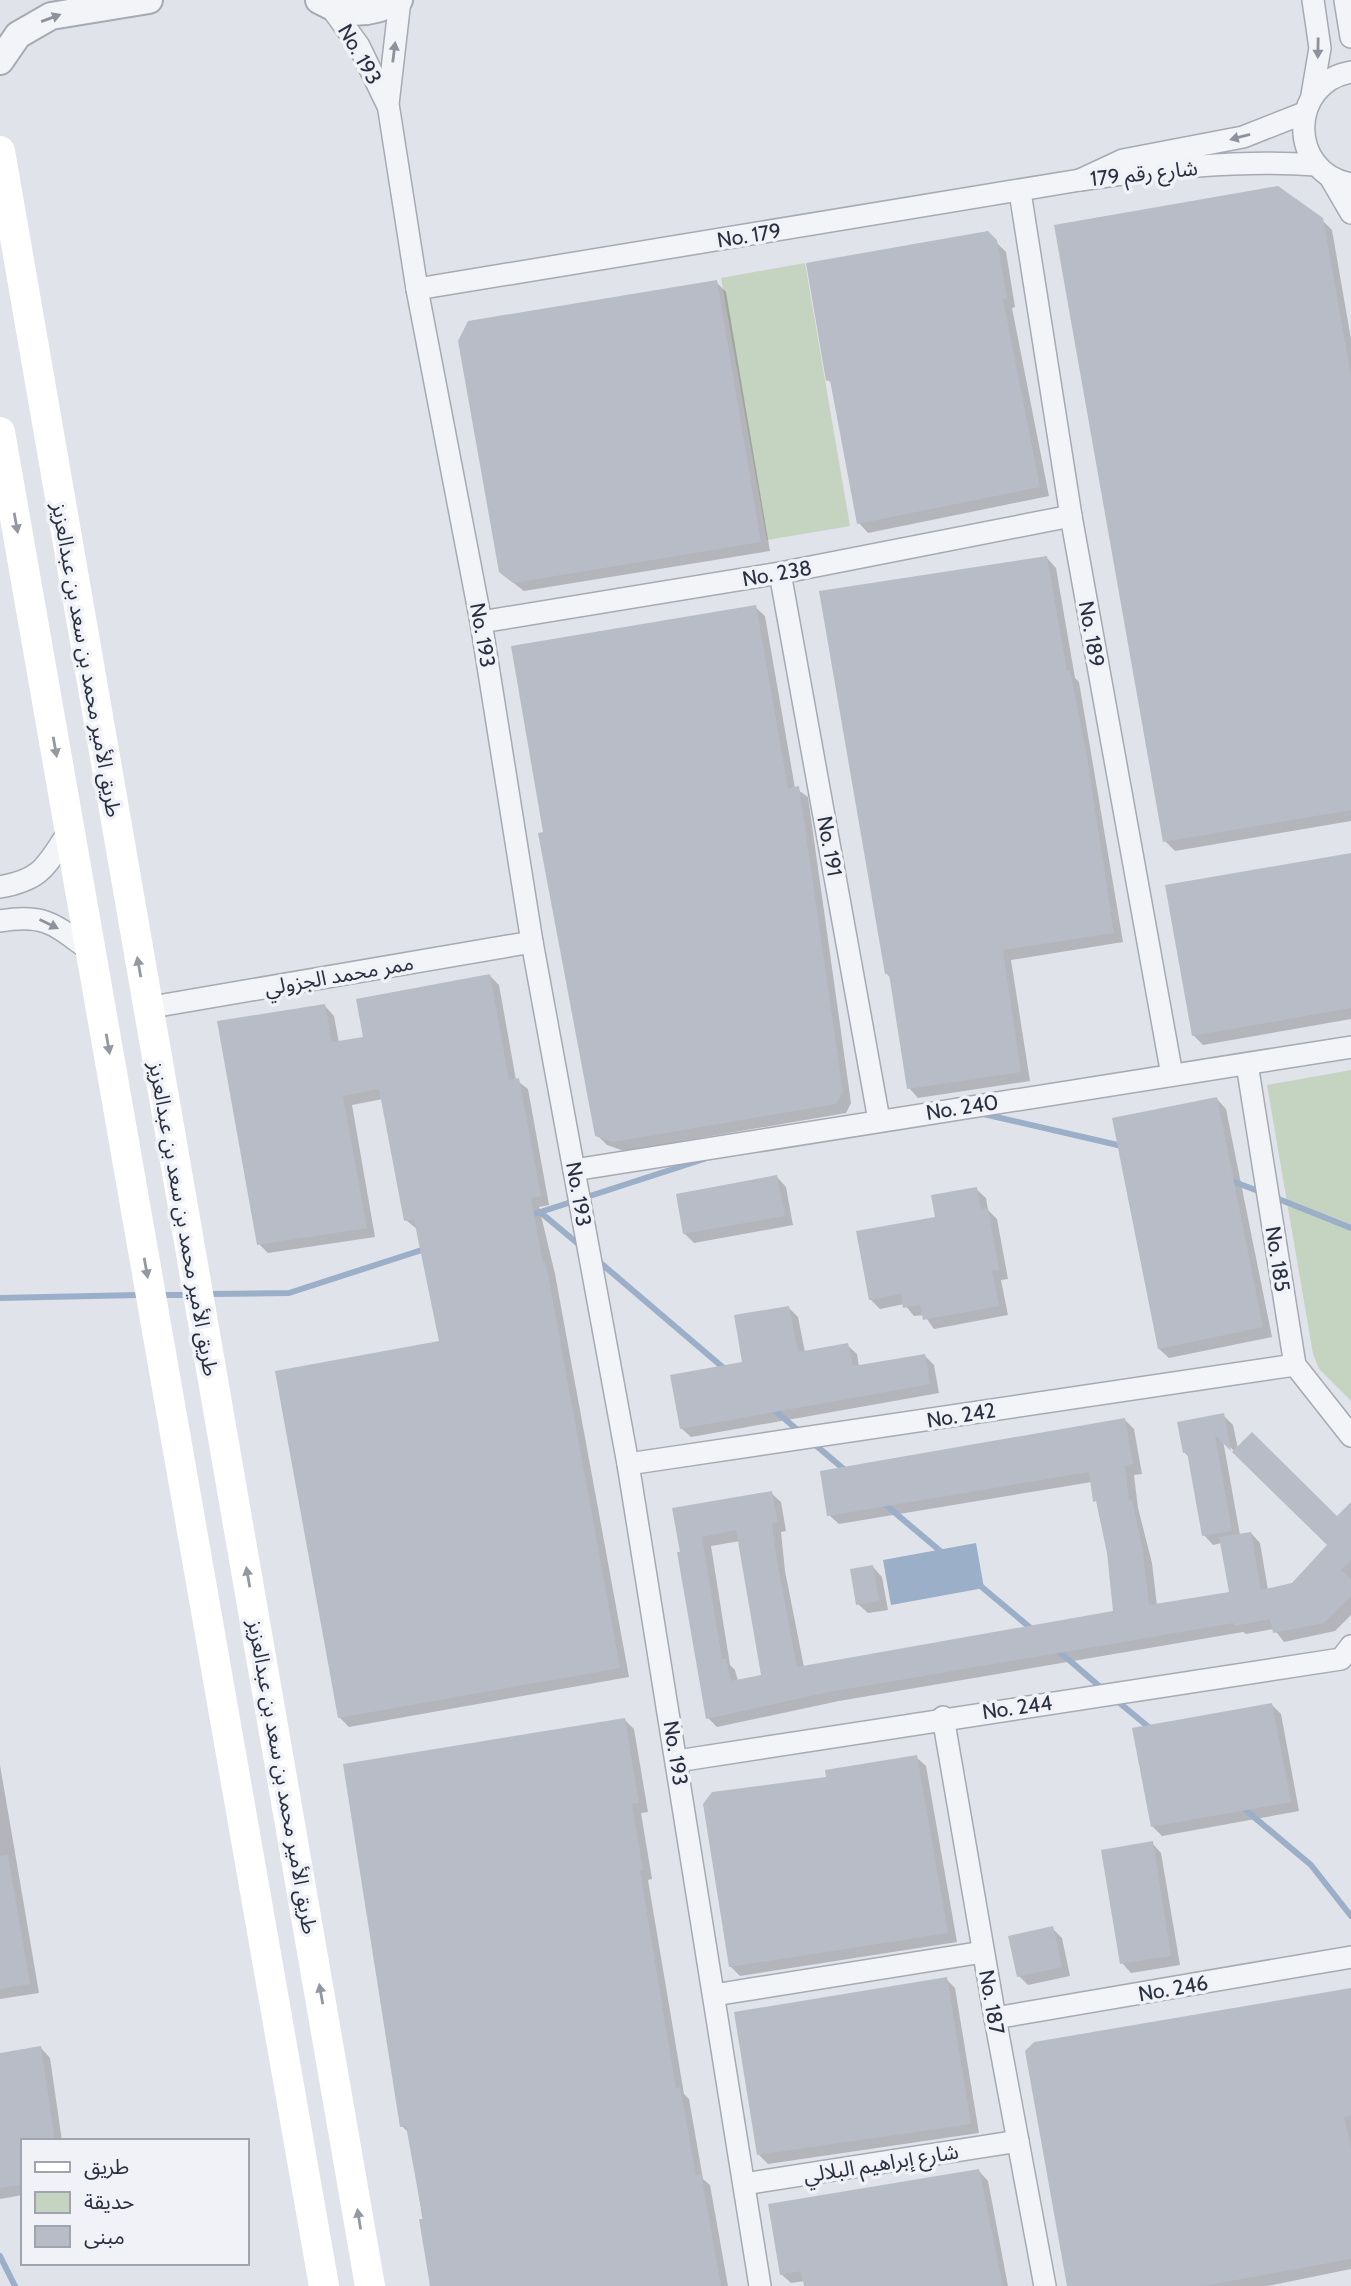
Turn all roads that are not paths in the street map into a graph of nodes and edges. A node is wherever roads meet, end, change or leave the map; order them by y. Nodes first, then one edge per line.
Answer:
1 (149, 0) edge
2 (399, 0) edge
3 (1313, 0) edge
4 (1345, 0) edge
5 (324, 3) edge
6 (1351, 37) edge
7 (0, 61) edge
8 (1351, 72) edge
9 (388, 104) junction
10 (1308, 104) junction
11 (0, 151) edge
12 (1323, 171) junction
13 (1080, 180) junction
14 (1351, 184) edge
15 (1020, 192) junction
16 (1351, 213) edge
17 (417, 289) junction
18 (0, 432) edge
19 (1071, 516) junction
20 (780, 573) junction
21 (481, 622) junction
22 (70, 830) junction
23 (0, 887) edge
24 (0, 921) edge
25 (532, 942) junction
26 (92, 952) junction
27 (146, 1008) junction
28 (1351, 1047) edge
29 (1247, 1064) junction
30 (1172, 1075) junction
31 (879, 1120) junction
32 (574, 1170) junction
33 (1295, 1364) junction
34 (1351, 1436) edge
35 (628, 1465) junction
36 (1351, 1646) edge
37 (943, 1717) junction
38 (677, 1761) junction
39 (984, 1952) junction
40 (1351, 1957) edge
41 (714, 1995) junction
42 (995, 2018) junction
43 (1018, 2141) junction
44 (744, 2184) junction
45 (324, 2286) edge
46 (370, 2286) edge
47 (760, 2286) edge
48 (1045, 2286) edge

7 -> 1 street
2 - 5 street
9 -> 2 street, No. 193
3 -> 10 street
4 - 6 street
5 - 9 street, No. 193
8 - 10 street, شارع رقم 179
9 - 17 street, No. 193
10 - 12 street
10 -> 13 street, شارع رقم 179
27 -> 11 main road, طريق الأمير محمد بن سعد بن عبدالعزيز
12 - 13 street, شارع رقم 179
12 - 14 street, شارع رقم 179
12 - 16 street
13 - 15 street, No. 179
15 - 17 street, No. 179
15 - 19 street, No. 189
17 - 21 street, No. 193
18 -> 22 main road
19 - 20 street, No. 238
19 - 30 street, No. 189
20 - 21 street, No. 238
20 - 31 street, No. 191
21 - 25 street, No. 193
22 - 23 street
22 - 26 main road
24 -> 26 street
25 - 27 street, ممر محمد الجزولي
25 - 32 street, No. 193
26 -> 45 main road
46 -> 27 main road, طريق الأمير محمد بن سعد بن عبدالعزيز
28 - 29 street, No. 240
29 - 30 street, No. 240
29 - 33 street, No. 185
30 - 31 street, No. 240
31 - 32 street, No. 240
32 - 35 street, No. 193
33 - 34 street, No. 185
33 - 35 street, No. 242
35 - 38 street, No. 193
36 - 37 street, No. 244
37 - 38 street, No. 244
37 - 39 street, No. 187
38 - 41 street, No. 193
39 - 41 street
39 - 42 street, No. 187
40 - 42 street, No. 246
41 - 44 street, No. 193
42 - 43 street, No. 187
43 - 44 street, شارع إبراهيم البلالي
43 - 48 street, No. 187
44 - 47 street, No. 193

